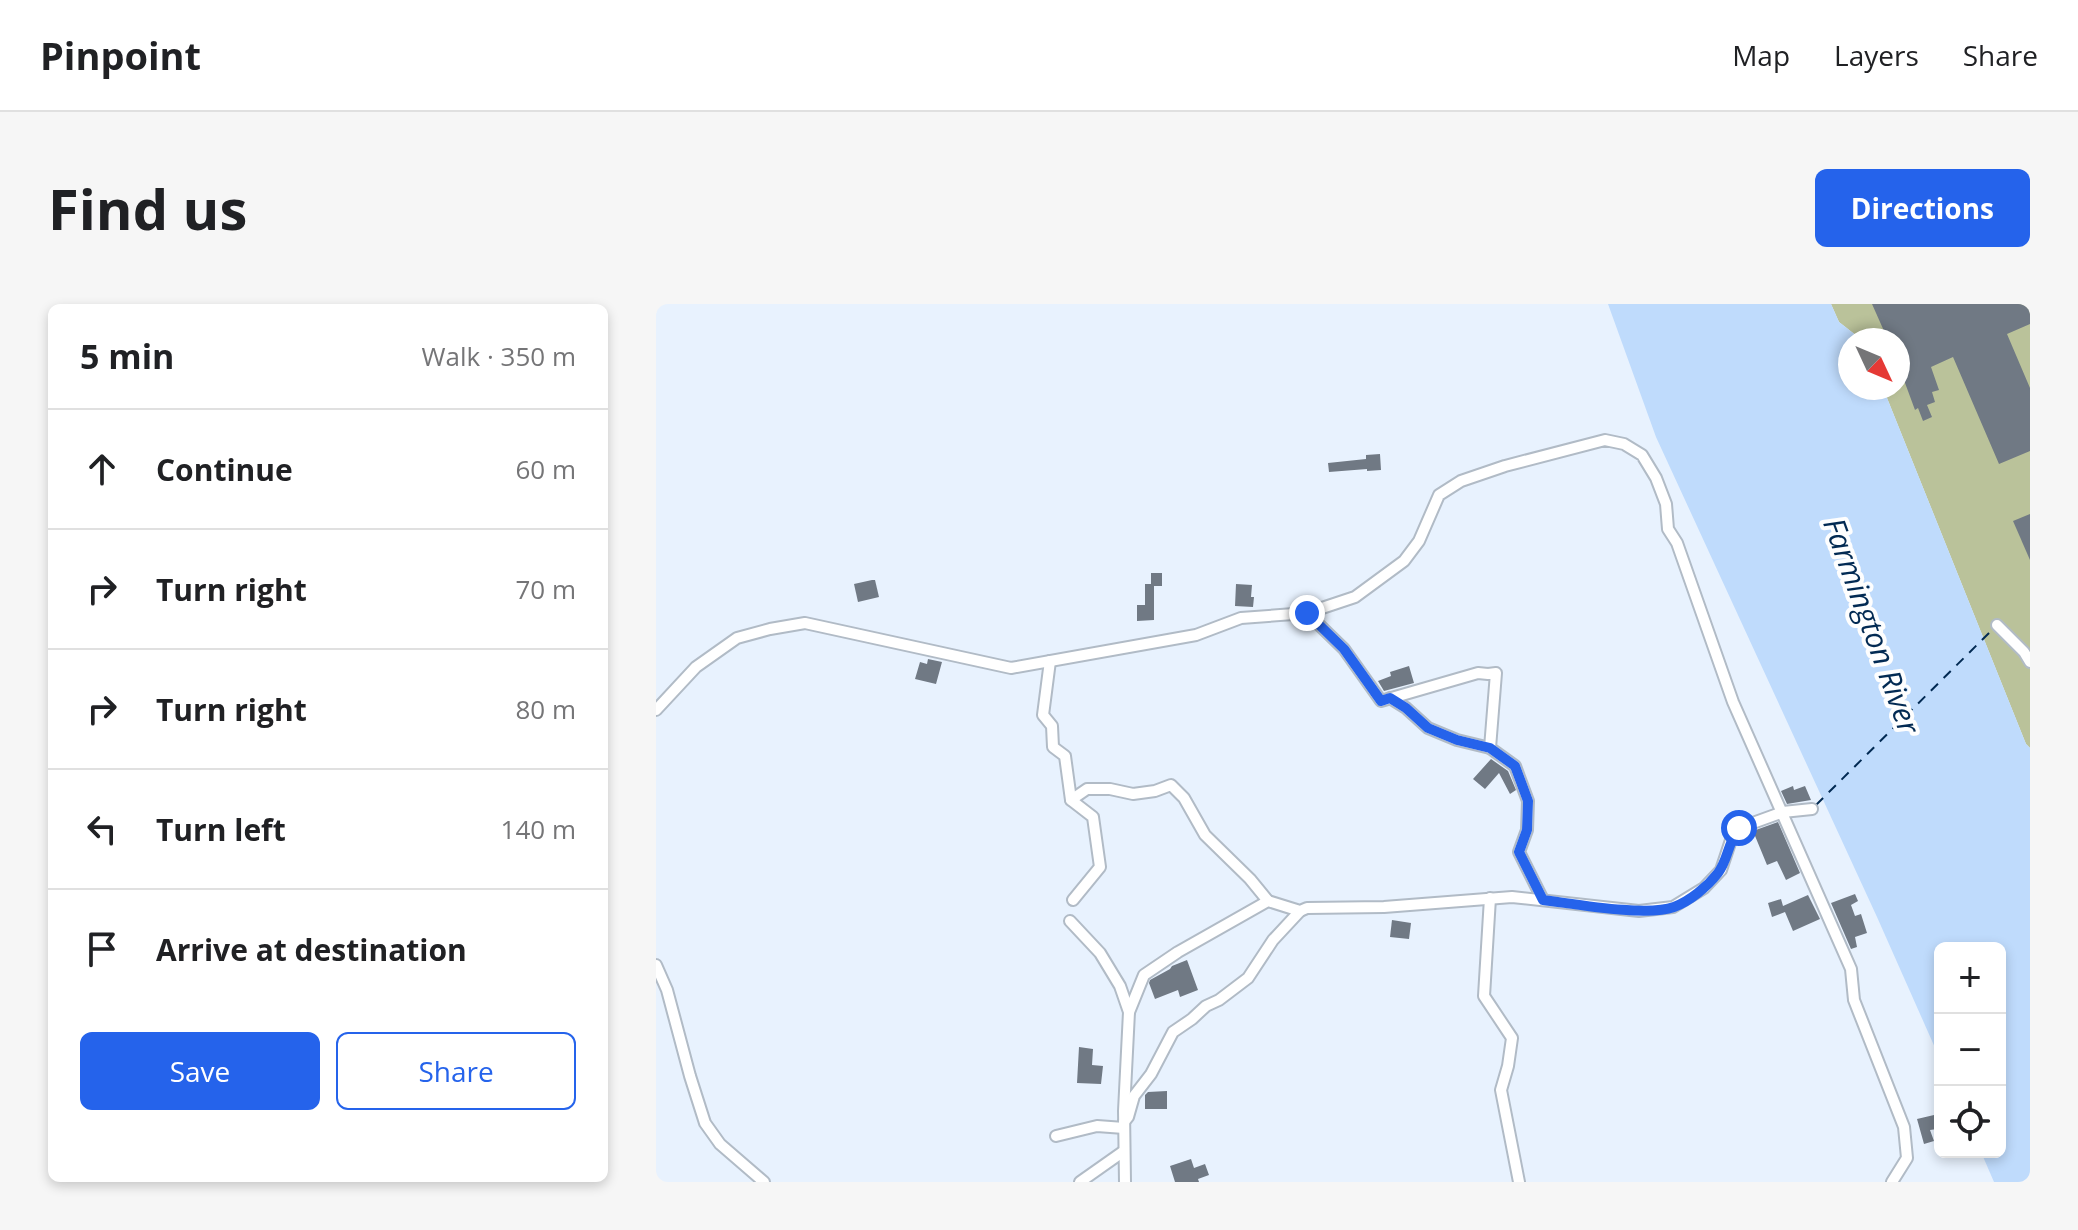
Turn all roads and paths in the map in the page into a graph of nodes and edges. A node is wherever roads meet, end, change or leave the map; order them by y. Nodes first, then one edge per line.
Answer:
1 (1307, 613) junction
2 (1997, 625) dead end
3 (1050, 661) junction
4 (2030, 662) edge
5 (1390, 698) junction
6 (656, 710) edge
7 (1490, 748) junction
8 (1071, 800) junction
9 (1812, 809) dead end
10 (1783, 812) junction
11 (1490, 898) junction
12 (1073, 900) dead end
13 (1543, 900) junction
14 (1268, 901) junction
15 (1300, 911) junction
16 (1070, 921) dead end
17 (656, 965) edge
18 (1129, 1012) junction
19 (1124, 1125) junction
20 (1056, 1136) dead end
21 (1124, 1151) junction
22 (764, 1182) edge
23 (1080, 1182) edge
24 (1125, 1182) edge
25 (1519, 1182) edge
26 (1892, 1182) edge

1 - 3 street
1 - 5 street
1 - 10 street
2 - 4 street
3 - 6 street
3 - 8 street
5 - 7 street
5 - 7 street
7 - 13 street
8 - 12 street
8 - 14 street
9 - 10 street
10 - 13 street
10 - 26 street
11 - 13 street
11 - 15 street
11 - 25 street
14 - 15 street
14 - 18 street
15 - 19 street
16 - 18 street
17 - 22 street
18 - 19 street
19 - 20 street
19 - 21 street
21 - 23 street
21 - 24 street

